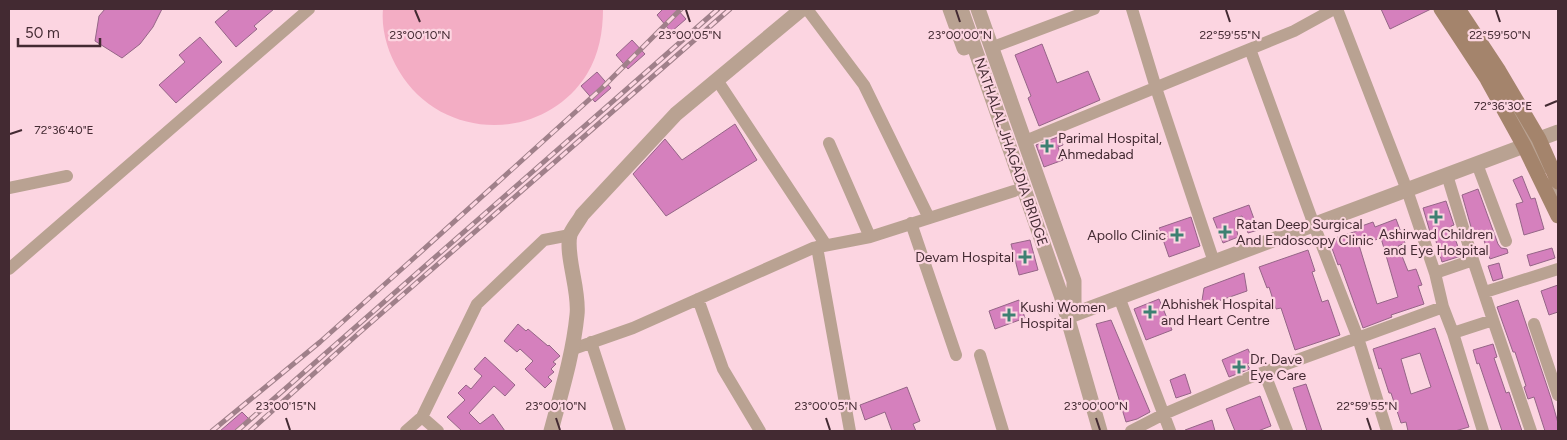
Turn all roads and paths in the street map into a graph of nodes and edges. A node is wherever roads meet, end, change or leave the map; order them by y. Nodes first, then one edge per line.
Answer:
1 (308, 9) edge
2 (802, 9) edge
3 (807, 9) edge
4 (950, 9) edge
5 (961, 9) edge
6 (969, 9) edge
7 (978, 9) edge
8 (1094, 9) edge
9 (1132, 9) edge
10 (1335, 9) edge
11 (1441, 9) edge
12 (1451, 9) edge
13 (1458, 9) edge
14 (992, 47) junction
15 (1250, 50) junction
16 (717, 80) junction
17 (1156, 88) junction
18 (1558, 132) edge
19 (1025, 141) junction
20 (1531, 142) junction
21 (829, 143) dead end
22 (1477, 164) junction
23 (1446, 175) junction
24 (67, 176) dead end
25 (1558, 182) edge
26 (9, 188) edge
27 (1407, 190) junction
28 (1014, 191) junction
29 (1558, 199) edge
30 (1558, 216) edge
31 (929, 218) junction
32 (912, 224) junction
33 (1314, 225) junction
34 (570, 235) junction
35 (870, 237) junction
36 (1506, 241) dead end
37 (822, 246) junction
38 (1473, 260) junction
39 (1214, 262) junction
40 (9, 269) edge
41 (1558, 269) edge
42 (1435, 273) junction
43 (1485, 292) junction
44 (1064, 294) junction
45 (1119, 297) junction
46 (698, 299) junction
47 (1443, 307) junction
48 (1070, 315) junction
49 (1493, 320) junction
50 (1534, 324) dead end
51 (1453, 333) junction
52 (1358, 338) junction
53 (591, 342) junction
54 (572, 349) junction
55 (956, 355) dead end
56 (980, 356) dead end
57 (1264, 372) junction
58 (1558, 395) edge
59 (1164, 414) junction
60 (422, 417) junction
61 (406, 431) edge
62 (438, 431) edge
63 (551, 431) edge
64 (620, 431) edge
65 (760, 431) edge
66 (850, 431) edge
67 (1003, 431) edge
68 (1100, 431) edge
69 (1131, 431) edge
70 (1170, 431) edge
71 (1287, 431) edge
72 (1387, 431) edge
73 (1483, 431) edge
74 (1532, 431) edge

1 - 40 street
2 - 16 street
3 - 31 street
4 - 28 street
5 - 44 street, NATHALAL JHAGADIA BRIDGE
6 - 44 street, NATHALAL JHAGADIA BRIDGE
7 - 14 street
8 - 14 street
9 - 17 street
10 - 15 street
10 - 27 street
11 - 20 main road
12 - 20 lane
13 - 20 main road
14 - 19 street
15 - 17 street
15 - 33 street
16 - 34 street
16 - 37 street
17 - 19 street
17 - 39 street
18 - 20 street
19 - 48 street
20 - 22 street
20 - 25 main road
20 - 29 lane
20 - 30 main road
21 - 35 street
22 - 23 street
22 - 36 street
23 - 27 street
23 - 38 street
24 - 26 street
27 - 33 street
27 - 42 street
28 - 31 street
28 - 48 street
31 - 32 street
32 - 35 street
32 - 55 street
33 - 39 street
33 - 52 street
34 - 54 street
34 - 60 street
35 - 37 street
37 - 46 street
37 - 66 street
38 - 42 street
38 - 43 street
39 - 45 street
41 - 43 street
42 - 47 street
43 - 49 street
44 - 48 street
45 - 48 street
45 - 59 street
46 - 53 street
46 - 65 street
47 - 51 street
47 - 52 street
48 - 68 street
49 - 51 street
49 - 74 street
50 - 58 street
51 - 73 street
52 - 57 street
52 - 72 street
53 - 54 street
53 - 64 street
54 - 63 street
56 - 67 street
57 - 59 street
57 - 71 street
59 - 69 street
59 - 70 street
60 - 61 street
60 - 62 street

